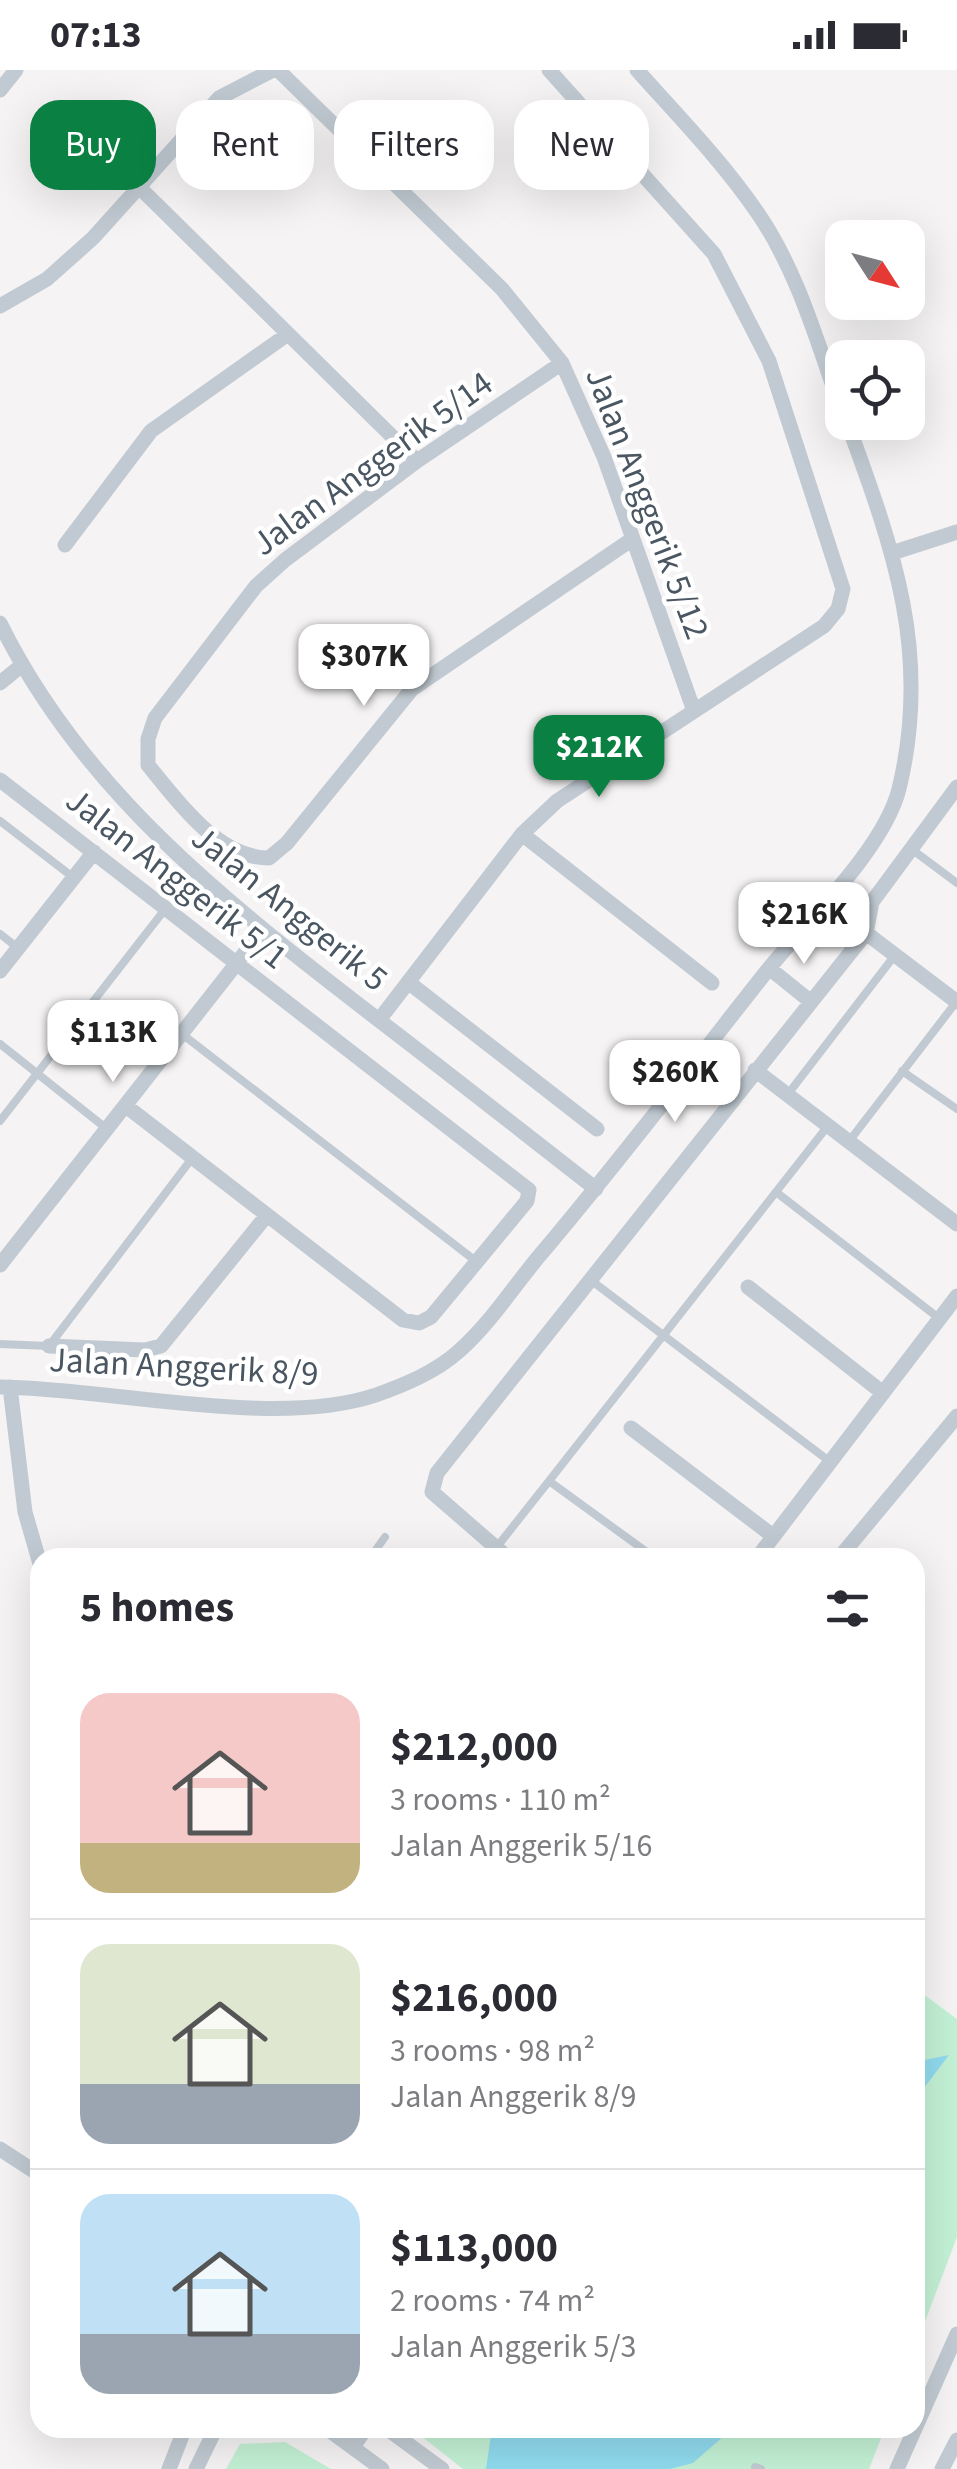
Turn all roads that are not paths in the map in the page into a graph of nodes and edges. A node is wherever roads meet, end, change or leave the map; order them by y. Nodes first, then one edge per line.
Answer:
1 (16, 70) edge
2 (276, 70) edge
3 (549, 70) edge
4 (636, 70) edge
5 (0, 90) edge
6 (156, 166) edge
7 (135, 190) edge
8 (142, 190) edge
9 (0, 306) edge
10 (288, 334) junction
11 (562, 363) junction
12 (825, 366) edge
13 (853, 440) edge
14 (418, 461) junction
15 (957, 532) edge
16 (631, 540) junction
17 (65, 545) dead end
18 (894, 552) junction
19 (0, 622) edge
20 (22, 666) junction
21 (0, 683) edge
22 (694, 710) junction
23 (0, 780) edge
24 (957, 787) edge
25 (0, 821) edge
26 (522, 834) junction
27 (910, 848) junction
28 (94, 852) junction
29 (74, 878) junction
30 (957, 883) edge
31 (166, 908) junction
32 (262, 931) junction
33 (866, 933) junction
34 (0, 934) edge
35 (18, 948) junction
36 (895, 955) junction
37 (238, 962) junction
38 (769, 968) junction
39 (0, 971) edge
40 (408, 982) junction
41 (712, 983) dead end
42 (810, 1001) junction
43 (957, 1001) edge
44 (379, 1020) junction
45 (182, 1034) junction
46 (0, 1044) edge
47 (755, 1070) junction
48 (902, 1071) junction
49 (38, 1074) junction
50 (788, 1095) junction
51 (126, 1106) junction
52 (957, 1109) edge
53 (0, 1121) edge
54 (828, 1126) junction
55 (107, 1129) junction
56 (598, 1129) dead end
57 (849, 1142) junction
58 (193, 1158) junction
59 (596, 1190) junction
60 (776, 1192) junction
61 (268, 1215) junction
62 (957, 1224) edge
63 (476, 1262) junction
64 (0, 1266) edge
65 (592, 1281) junction
66 (748, 1287) dead end
67 (957, 1296) edge
68 (940, 1319) junction
69 (664, 1334) junction
70 (0, 1344) edge
71 (49, 1346) junction
72 (5, 1387) edge
73 (883, 1393) junction
74 (957, 1416) edge
75 (631, 1428) dead end
76 (830, 1461) junction
77 (549, 1480) junction
78 (773, 1536) junction
79 (385, 1537) dead end
80 (35, 1548) edge
81 (377, 1548) edge
82 (496, 1548) edge
83 (505, 1548) edge
84 (641, 1548) edge
85 (764, 1548) edge
86 (847, 1548) edge
87 (0, 2149) edge
88 (30, 2168) edge
89 (957, 2334) edge
90 (925, 2406) edge
91 (182, 2438) edge
92 (211, 2438) edge
93 (216, 2438) edge
94 (340, 2438) edge
95 (359, 2438) edge
96 (400, 2438) edge
97 (911, 2438) edge
98 (957, 2440) edge
99 (207, 2446) junction
100 (352, 2447) junction
101 (168, 2469) edge
102 (196, 2469) edge
103 (382, 2469) edge
104 (442, 2469) edge
105 (897, 2469) edge
106 (942, 2469) edge

1 - 5 street
2 - 6 street
2 - 11 street, Jalan Anggerik 5/12
3 - 22 street
4 - 12 street
7 - 9 street
8 - 10 street
10 - 14 street
10 - 17 street
11 - 14 street, Jalan Anggerik 5/14
11 - 16 street, Jalan Anggerik 5/12
13 - 18 street, Jalan Anggerik 8/9
14 - 16 street, Jalan Anggerik 5/14
15 - 18 street
16 - 22 street, Jalan Anggerik 5/12
18 - 38 street, Jalan Anggerik 8/9
19 - 20 street, Jalan Anggerik 5
20 - 21 street
20 - 32 street, Jalan Anggerik 5
22 - 26 street
23 - 28 street, Jalan Anggerik 5/1
24 - 27 street
25 - 29 lane
26 - 40 street
26 - 41 street
27 - 30 lane
27 - 33 street
28 - 29 street
28 - 31 street, Jalan Anggerik 5/1
29 - 35 street
31 - 37 street, Jalan Anggerik 5/1
31 - 49 lane
32 - 37 street
32 - 44 street, Jalan Anggerik 5
33 - 36 street
33 - 42 street
34 - 35 lane
35 - 39 street
36 - 43 street
36 - 50 lane
37 - 45 street
37 - 63 street, Jalan Anggerik 5/1
38 - 42 street
38 - 59 street, Jalan Anggerik 8/9
40 - 44 street
40 - 56 street
42 - 47 street
43 - 48 lane
44 - 59 street, Jalan Anggerik 5
45 - 51 street
45 - 63 lane
46 - 49 lane
47 - 50 street
47 - 65 street
48 - 52 lane
48 - 57 lane
49 - 53 lane
49 - 55 lane
50 - 54 street
51 - 55 street
51 - 58 street
54 - 57 street
54 - 60 lane
55 - 64 street
57 - 62 street
58 - 61 street
58 - 71 lane
59 - 72 street, Jalan Anggerik 8/9
60 - 68 lane
60 - 69 lane
61 - 63 street
61 - 71 street
65 - 69 lane
65 - 82 street
66 - 73 street
67 - 68 street
68 - 73 street
69 - 76 lane
69 - 77 lane
70 - 71 lane
72 - 80 street
73 - 76 street
74 - 86 street
75 - 78 street
76 - 78 street
77 - 83 lane
77 - 84 lane
78 - 85 street
79 - 81 lane
87 - 88 street
89 - 90 street
91 - 101 street
92 - 99 street
93 - 99 street
94 - 100 street
95 - 100 street
96 - 104 street
97 - 105 street
98 - 106 street
99 - 102 street
100 - 103 street

